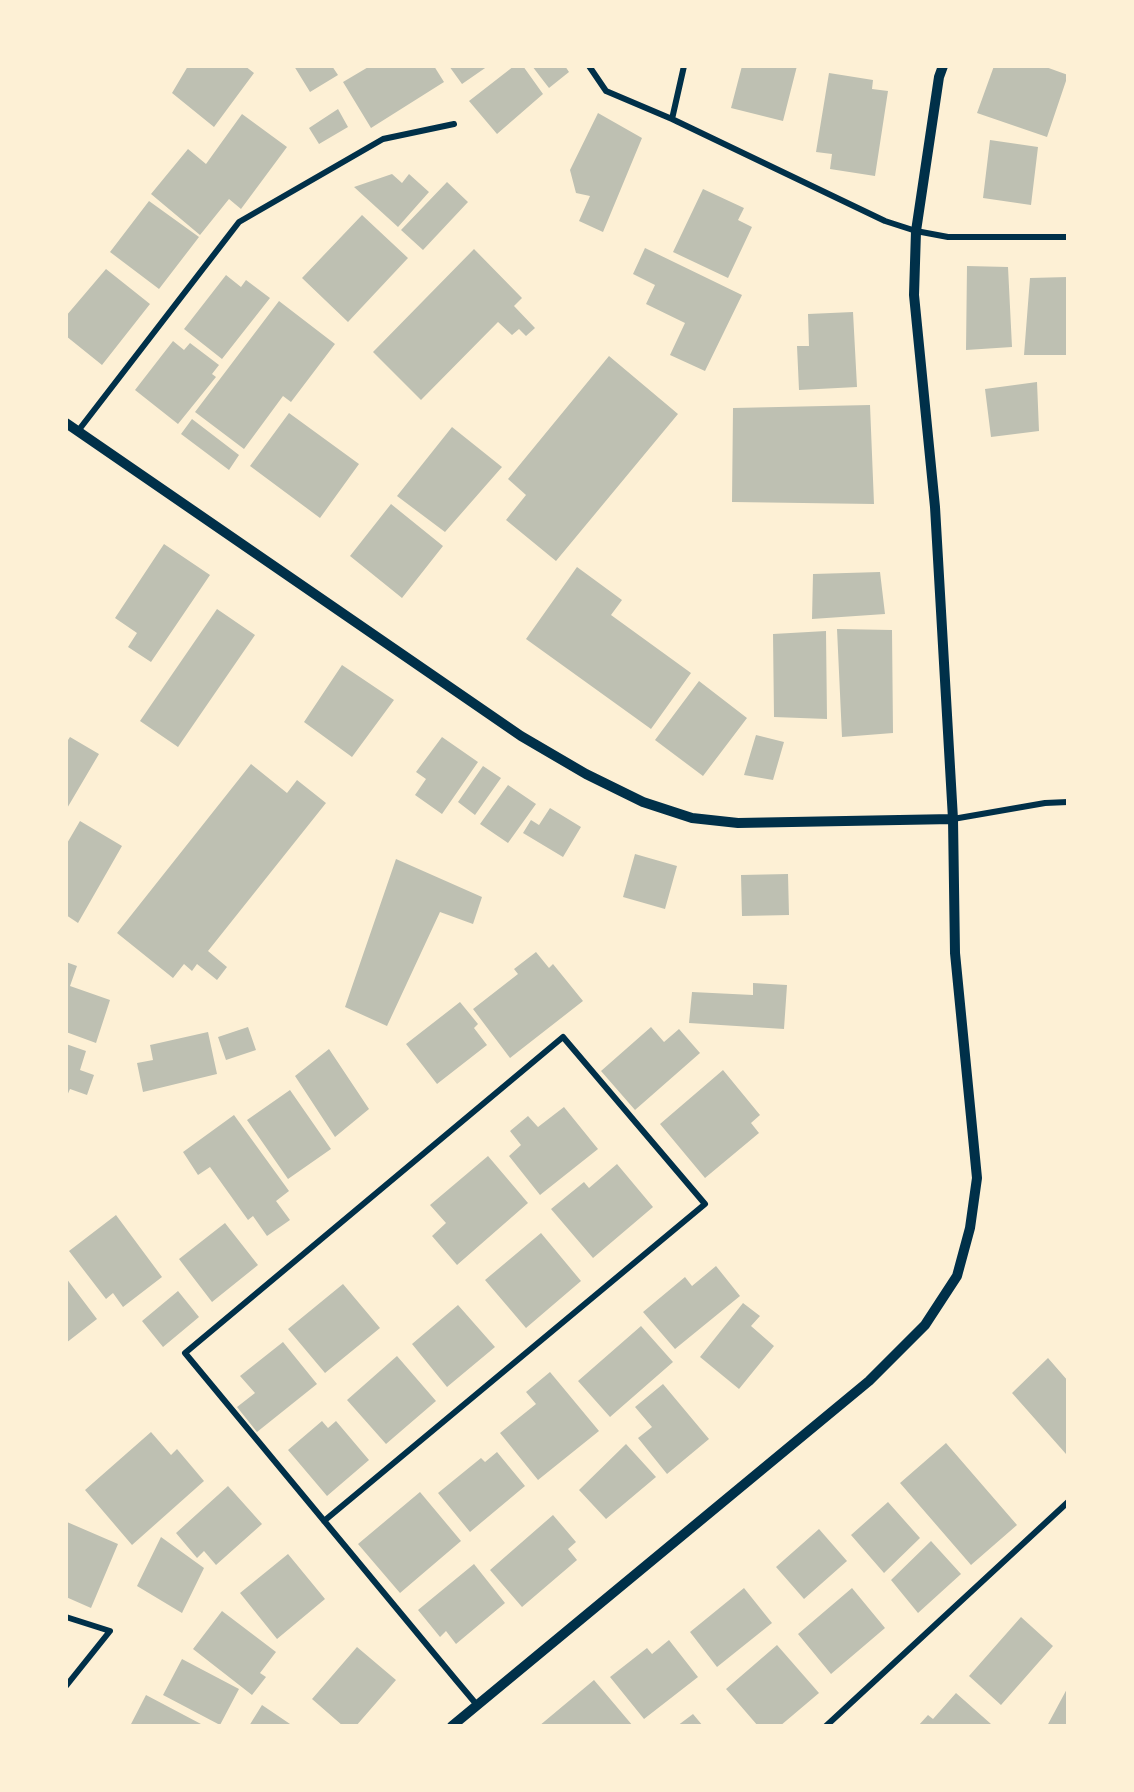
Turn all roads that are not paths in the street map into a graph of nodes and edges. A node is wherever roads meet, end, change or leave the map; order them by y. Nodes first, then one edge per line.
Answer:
1 (589, 66) edge
2 (684, 66) edge
3 (943, 66) edge
4 (672, 119) junction
5 (454, 124) dead end
6 (916, 231) junction
7 (1068, 237) edge
8 (66, 423) edge
9 (78, 431) junction
10 (1068, 802) edge
11 (953, 819) junction
12 (1068, 1502) edge
13 (324, 1521) junction
14 (66, 1617) edge
15 (66, 1686) edge
16 (477, 1705) junction
17 (452, 1726) edge
18 (826, 1726) edge

1 - 4 street
2 - 4 street
3 - 6 street
4 - 6 street
5 - 9 street
6 - 7 street
6 - 11 street
8 - 9 street
9 - 11 street
10 - 11 street
11 - 16 street
12 - 18 street
13 - 13 street
13 - 16 street
14 - 15 street
16 - 17 street

